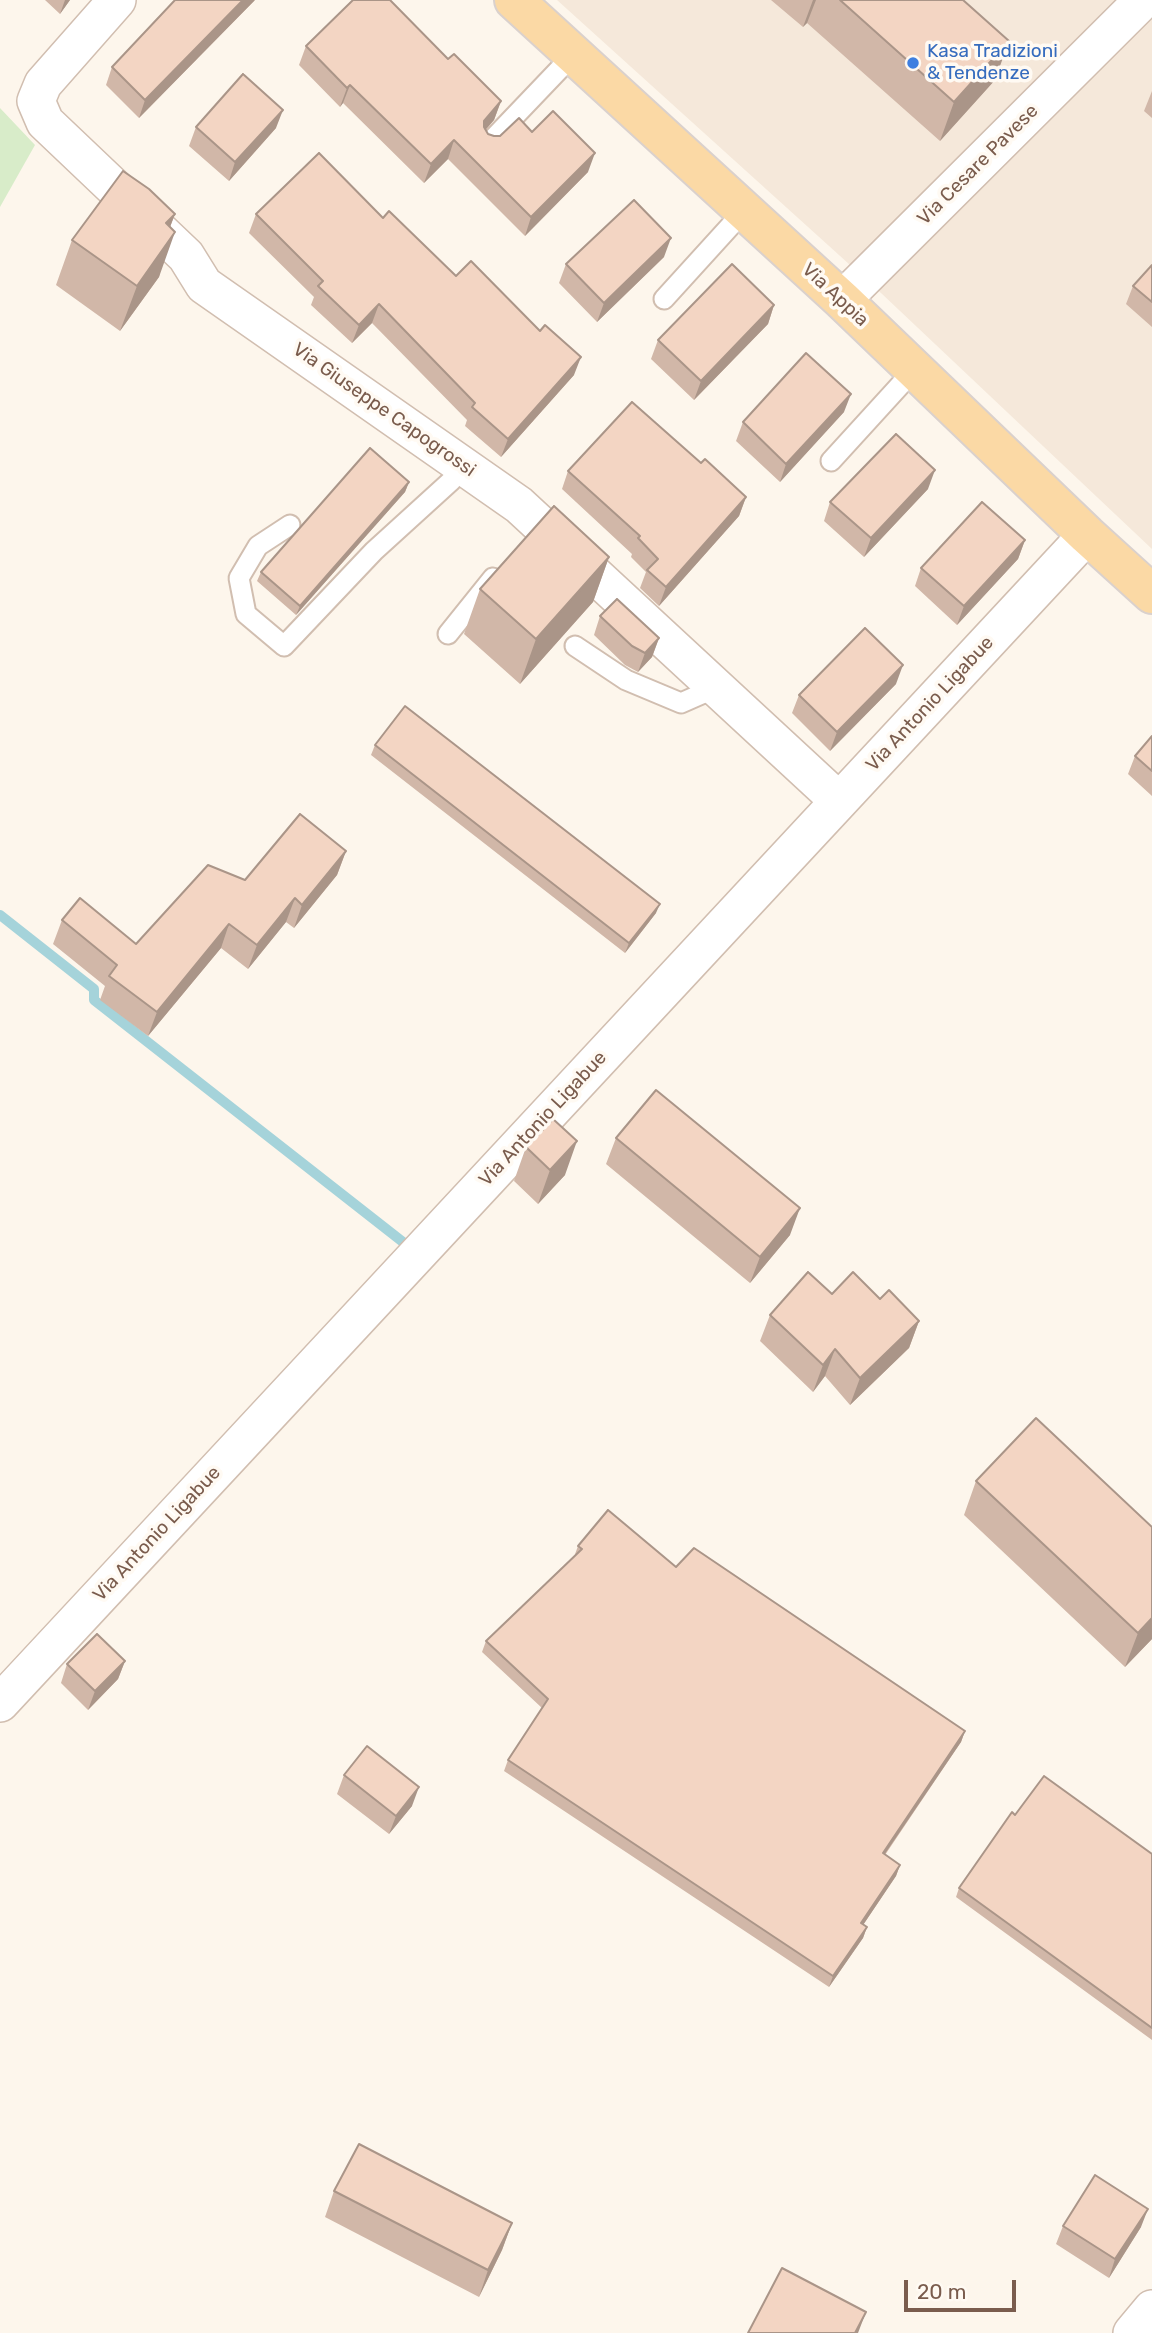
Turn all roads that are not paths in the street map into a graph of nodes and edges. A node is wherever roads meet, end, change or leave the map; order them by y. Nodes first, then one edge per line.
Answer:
1 (117, 0) edge
2 (514, 0) edge
3 (1143, 0) edge
4 (573, 55) junction
5 (489, 143) edge
6 (744, 211) junction
7 (664, 299) dead end
8 (842, 300) junction
9 (914, 369) junction
10 (831, 461) dead end
11 (462, 466) junction
12 (290, 525) dead end
13 (1087, 535) junction
14 (506, 562) edge
15 (1152, 594) edge
16 (449, 634) dead end
17 (575, 646) dead end
18 (712, 684) junction
19 (839, 801) junction
20 (0, 1703) edge
21 (1152, 2309) edge
22 (1132, 2333) edge

1 - 11 street, Via Giuseppe Capogrossi
2 - 4 main road, Via Appia
3 - 8 street, Via Cesare Pavese
4 - 5 lane
4 - 6 main road, Via Appia
6 - 7 lane
6 - 8 main road, Via Appia
8 - 9 main road, Via Appia
9 - 10 lane
9 - 13 main road, Via Appia
11 - 12 lane
11 - 18 street, Via Giuseppe Capogrossi
13 - 15 main road, Via Appia
13 - 19 street, Via Antonio Ligabue
14 - 16 lane
17 - 18 lane
18 - 19 street, Via Giuseppe Capogrossi
19 - 20 street, Via Antonio Ligabue
21 - 22 street

